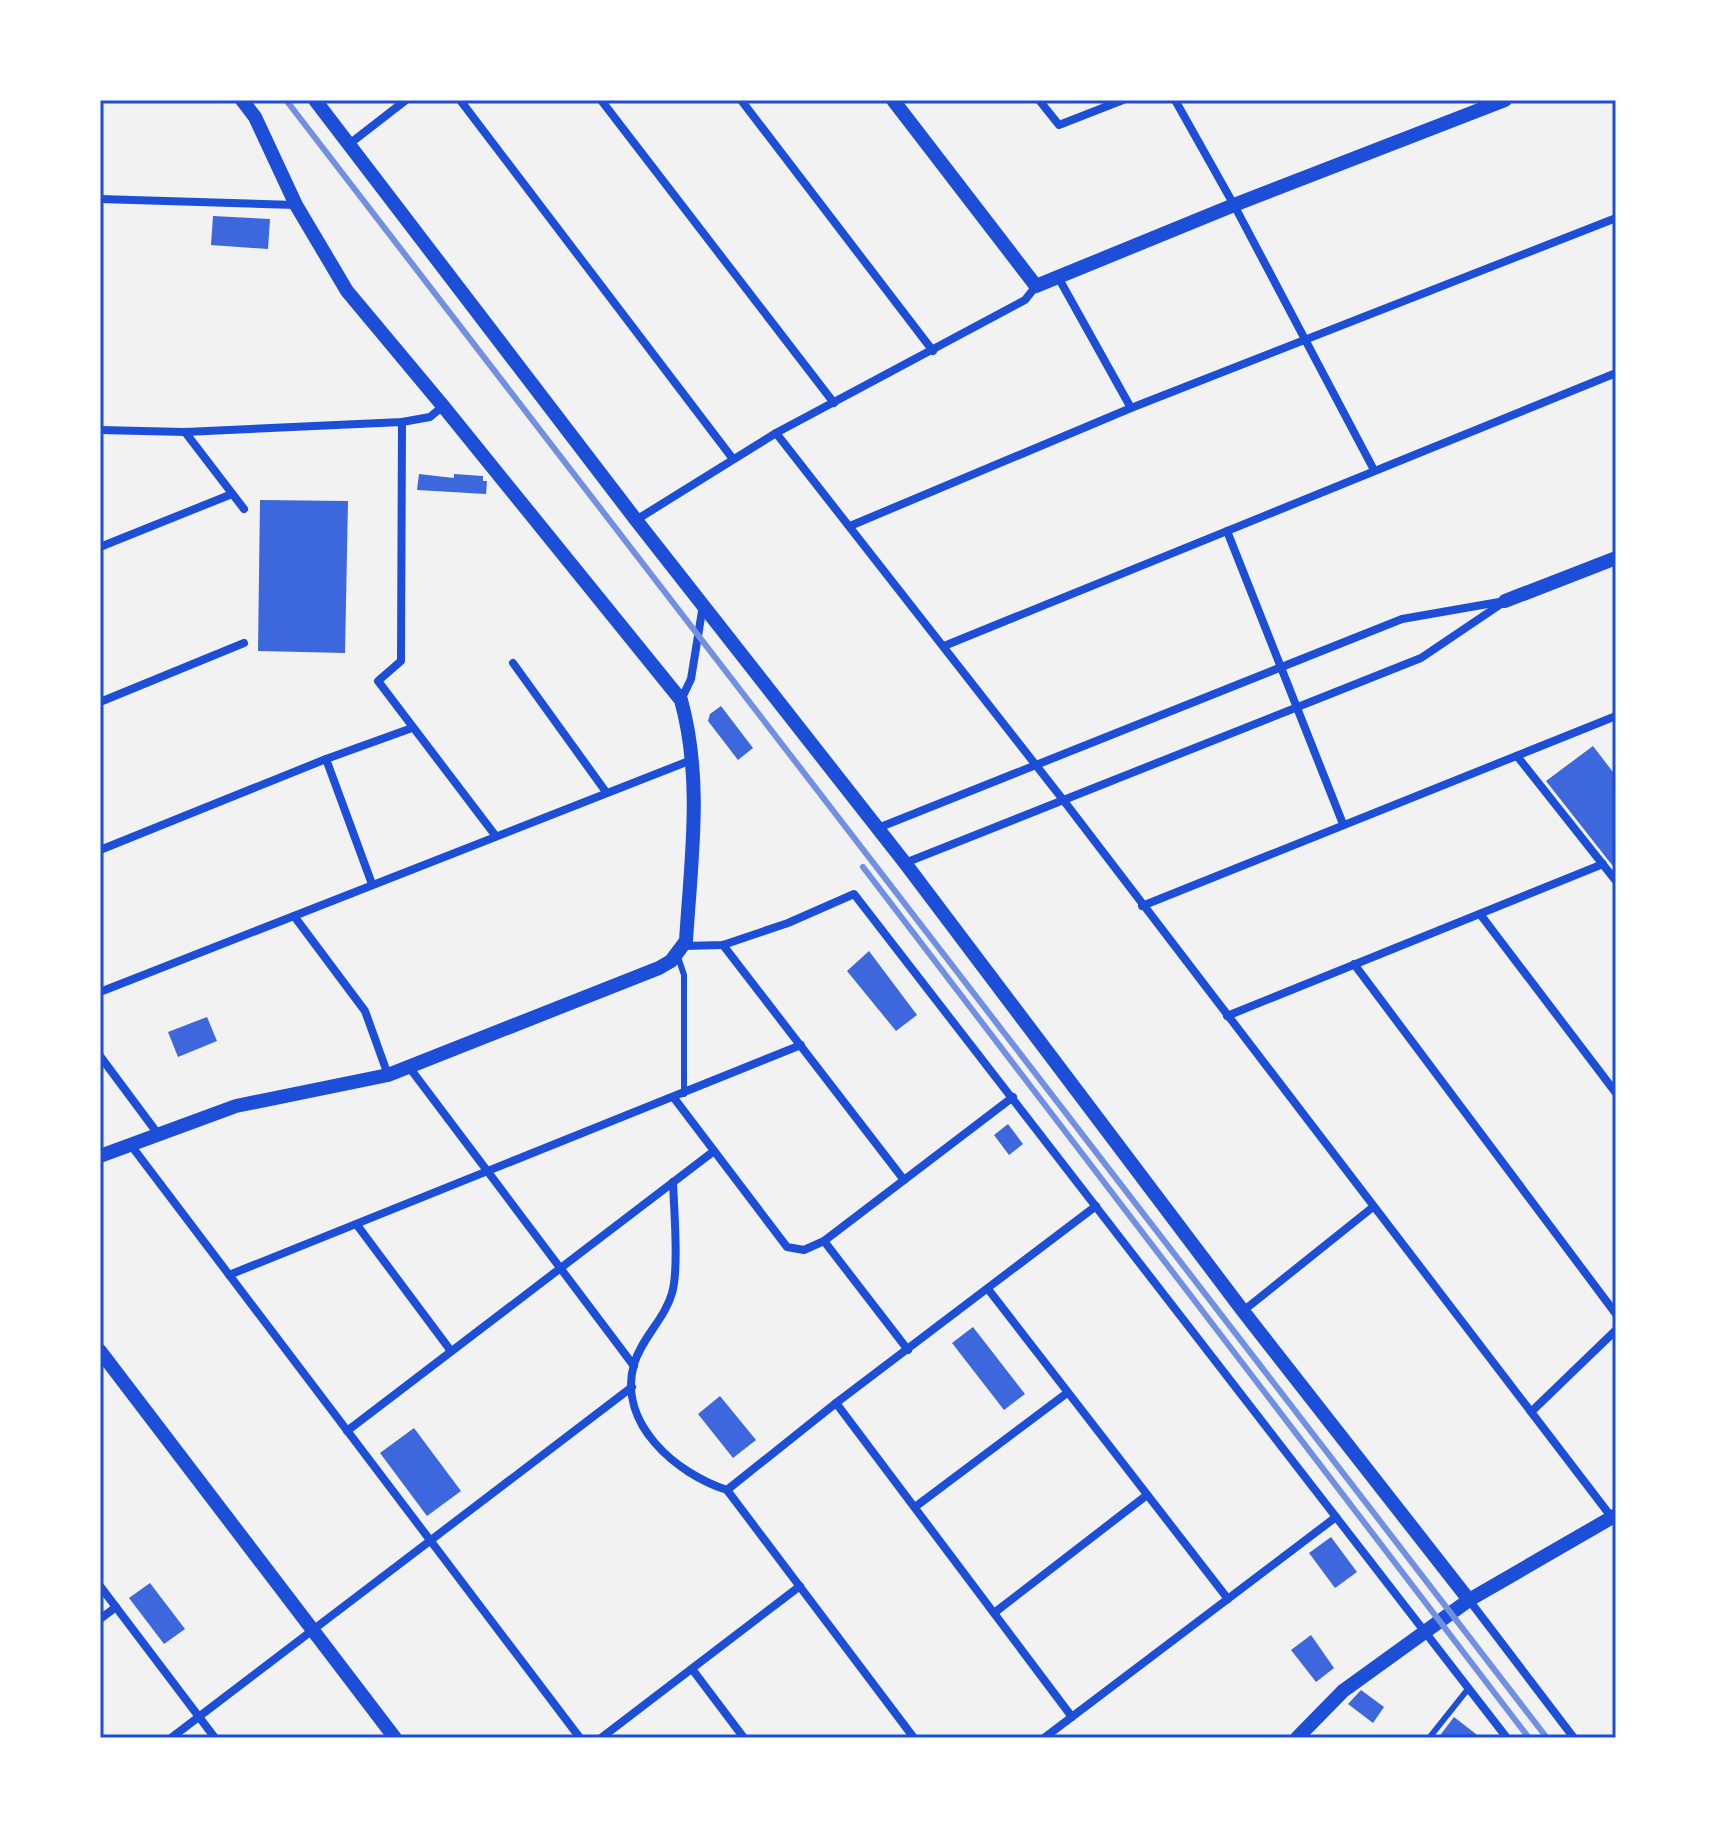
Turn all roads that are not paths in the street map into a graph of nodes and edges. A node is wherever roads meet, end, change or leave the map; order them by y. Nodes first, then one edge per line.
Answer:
1 (242, 100) edge
2 (315, 100) edge
3 (406, 100) edge
4 (460, 100) edge
5 (601, 100) edge
6 (741, 100) edge
7 (893, 100) edge
8 (1039, 100) edge
9 (1123, 100) edge
10 (1175, 100) edge
11 (1505, 100) edge
12 (348, 145) junction
13 (100, 199) edge
14 (296, 205) junction
15 (1234, 205) junction
16 (1616, 218) edge
17 (1058, 277) junction
18 (1036, 286) junction
19 (1304, 341) junction
20 (933, 351) junction
21 (1616, 373) edge
22 (834, 403) junction
23 (443, 406) junction
24 (1131, 408) junction
25 (402, 422) junction
26 (100, 430) edge
27 (185, 432) junction
28 (776, 433) junction
29 (733, 459) junction
30 (1374, 470) junction
31 (232, 494) junction
32 (244, 509) dead end
33 (636, 520) junction
34 (850, 526) junction
35 (1227, 531) junction
36 (100, 547) edge
37 (1616, 558) edge
38 (1505, 601) junction
39 (703, 605) junction
40 (244, 643) dead end
41 (944, 646) junction
42 (513, 663) dead end
43 (1282, 667) junction
44 (681, 700) junction
45 (100, 702) edge
46 (1299, 707) junction
47 (1616, 716) edge
48 (412, 728) junction
49 (1517, 756) junction
50 (326, 759) junction
51 (694, 759) junction
52 (1035, 765) junction
53 (606, 792) junction
54 (1064, 801) junction
55 (1343, 824) junction
56 (878, 828) junction
57 (495, 835) junction
58 (100, 850) edge
59 (905, 863) junction
60 (1603, 864) junction
61 (1616, 881) edge
62 (372, 884) junction
63 (1142, 906) junction
64 (1480, 914) junction
65 (294, 916) junction
66 (723, 945) junction
67 (680, 950) junction
68 (1354, 964) junction
69 (100, 992) edge
70 (1227, 1016) junction
71 (801, 1045) junction
72 (100, 1056) edge
73 (409, 1067) junction
74 (388, 1075) junction
75 (1616, 1093) edge
76 (684, 1094) junction
77 (1013, 1097) junction
78 (674, 1098) junction
79 (158, 1134) junction
80 (130, 1144) junction
81 (714, 1151) junction
82 (100, 1156) edge
83 (486, 1172) junction
84 (904, 1180) junction
85 (673, 1182) junction
86 (1096, 1206) junction
87 (1373, 1207) junction
88 (357, 1225) junction
89 (824, 1241) junction
90 (560, 1268) junction
91 (229, 1275) junction
92 (988, 1289) junction
93 (1243, 1311) junction
94 (1616, 1314) edge
95 (1616, 1330) edge
96 (908, 1350) junction
97 (100, 1351) edge
98 (451, 1351) junction
99 (634, 1366) junction
100 (632, 1387) junction
101 (1067, 1393) junction
102 (836, 1403) junction
103 (1531, 1412) junction
104 (347, 1431) junction
105 (727, 1490) junction
106 (1147, 1495) junction
107 (915, 1507) junction
108 (1336, 1517) junction
109 (1614, 1519) edge
110 (430, 1541) junction
111 (100, 1586) edge
112 (800, 1586) junction
113 (1228, 1599) junction
114 (1469, 1600) junction
115 (116, 1607) junction
116 (994, 1613) junction
117 (100, 1619) edge
118 (313, 1630) junction
119 (1423, 1632) junction
120 (692, 1669) junction
121 (1468, 1689) junction
122 (199, 1717) junction
123 (1072, 1717) junction
124 (171, 1738) edge
125 (215, 1738) edge
126 (395, 1738) edge
127 (580, 1738) edge
128 (601, 1738) edge
129 (744, 1738) edge
130 (914, 1738) edge
131 (1044, 1738) edge
132 (1297, 1738) edge
133 (1429, 1738) edge
134 (1507, 1738) edge
135 (1574, 1738) edge

1 - 14 street
2 - 12 street
3 - 12 street
4 - 29 street
5 - 22 street
6 - 20 street
7 - 18 street
8 - 9 street
10 - 15 street
11 - 15 street
12 - 33 street
13 - 14 street
14 - 23 street
15 - 17 street
15 - 19 street
16 - 19 street
17 - 18 street
17 - 24 street
18 - 20 street
19 - 24 street
19 - 30 street
20 - 22 street
21 - 30 street
22 - 28 street
23 - 25 street
23 - 44 street
24 - 34 street
25 - 27 street
25 - 48 street
26 - 27 street
27 - 31 street
28 - 29 street
28 - 34 street
29 - 33 street
30 - 35 street
31 - 32 street
31 - 36 street
33 - 39 street
34 - 41 street
35 - 41 street
35 - 43 street
37 - 38 street
38 - 43 street
38 - 46 street
39 - 44 street
39 - 56 street
40 - 45 street
41 - 52 street
42 - 53 street
43 - 46 street
43 - 52 street
44 - 51 street
46 - 54 street
46 - 55 street
47 - 49 street
48 - 50 street
48 - 57 street
49 - 55 street
49 - 60 street
50 - 58 street
50 - 62 street
51 - 53 street
51 - 67 street
52 - 54 street
52 - 56 street
53 - 57 street
54 - 59 street
54 - 63 street
55 - 63 street
56 - 59 street
57 - 62 street
59 - 93 street
60 - 61 street
60 - 64 street
62 - 65 street
63 - 70 street
64 - 68 street
64 - 75 street
65 - 69 street
65 - 74 street
66 - 67 street
66 - 71 street
66 - 77 street
67 - 73 street
67 - 76 lane
68 - 70 street
68 - 94 street
70 - 87 street
71 - 76 street
71 - 84 street
72 - 79 street
73 - 74 street
73 - 83 street
74 - 79 street
76 - 78 street
77 - 84 street
77 - 86 street
78 - 81 street
78 - 83 street
79 - 80 street
80 - 82 street
80 - 91 street
81 - 85 street
81 - 89 street
83 - 88 street
83 - 90 street
84 - 89 street
85 - 90 street
85 - 99 street
86 - 92 street
86 - 108 street
87 - 93 street
87 - 103 street
88 - 91 street
88 - 98 street
89 - 96 street
90 - 98 street
90 - 99 street
91 - 104 street
92 - 96 street
92 - 101 street
93 - 114 street
95 - 103 street
96 - 102 street
97 - 118 street
98 - 104 street
99 - 100 street
100 - 105 street
100 - 110 street
101 - 106 street
101 - 107 street
102 - 105 street
102 - 107 street
103 - 109 street
104 - 110 street
105 - 112 street
106 - 113 street
106 - 116 street
107 - 116 street
108 - 113 street
108 - 119 street
109 - 114 street
110 - 118 street
110 - 127 street
111 - 115 street
112 - 120 street
112 - 130 street
113 - 123 street
114 - 119 street
114 - 135 street
115 - 117 street
115 - 122 street
116 - 123 street
118 - 122 street
118 - 126 street
119 - 121 street
119 - 132 street
120 - 128 street
120 - 129 street
121 - 133 lane
121 - 134 street
122 - 124 street
122 - 125 street
123 - 131 street

